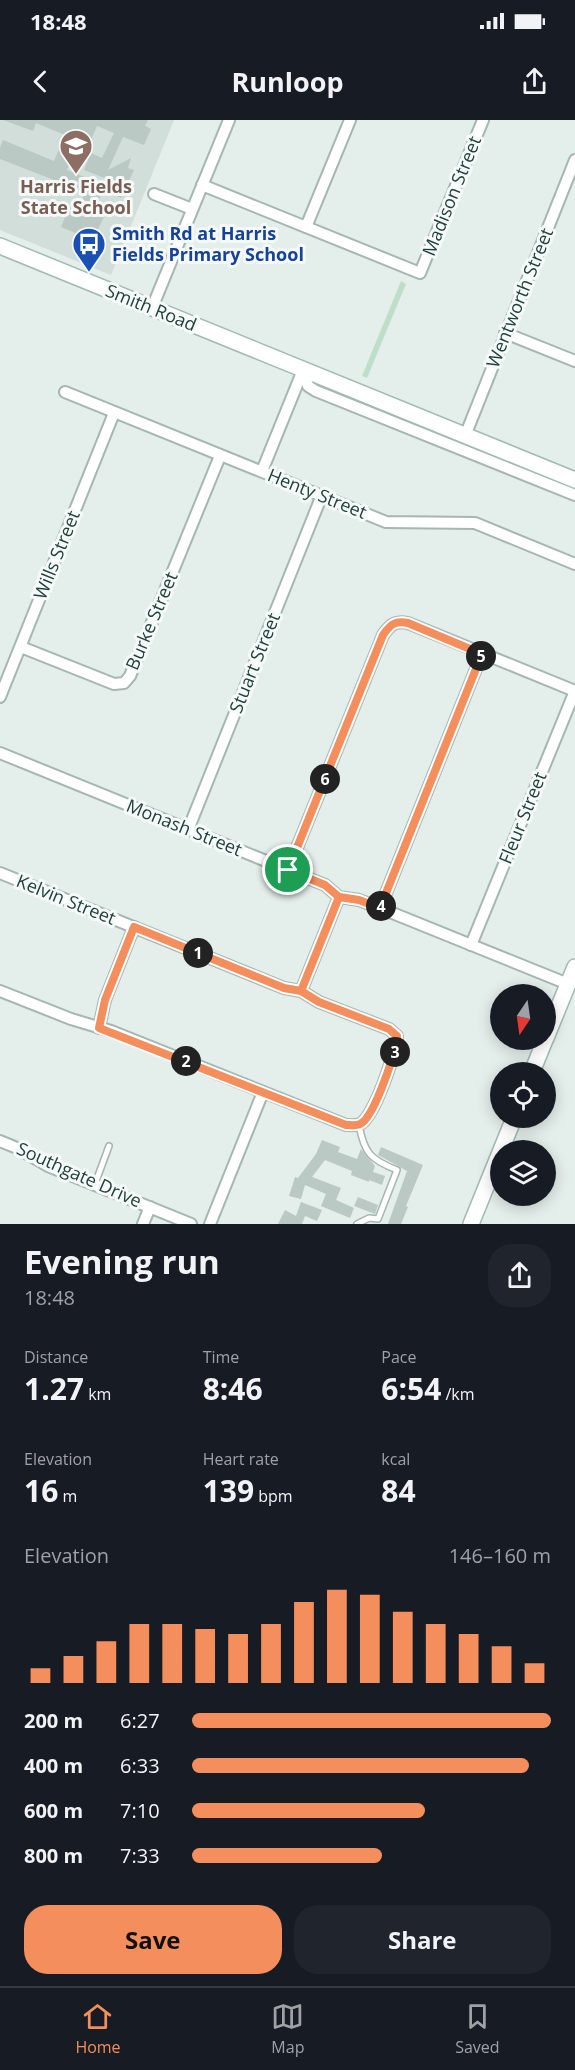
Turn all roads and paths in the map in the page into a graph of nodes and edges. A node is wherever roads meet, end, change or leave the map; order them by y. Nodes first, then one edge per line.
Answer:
1 (229, 120) edge
2 (350, 120) edge
3 (483, 120) edge
4 (575, 160) edge
5 (202, 185) junction
6 (154, 194) dead end
7 (192, 209) junction
8 (306, 227) junction
9 (0, 246) edge
10 (152, 308) junction
11 (505, 333) junction
12 (575, 361) edge
13 (303, 369) junction
14 (65, 392) dead end
15 (114, 413) junction
16 (465, 436) junction
17 (220, 456) junction
18 (262, 471) junction
19 (575, 480) edge
20 (322, 495) junction
21 (575, 495) edge
22 (575, 564) edge
23 (21, 647) junction
24 (482, 654) junction
25 (5, 668) edge
26 (575, 691) edge
27 (0, 698) edge
28 (0, 753) edge
29 (188, 830) junction
30 (288, 870) junction
31 (0, 873) edge
32 (339, 897) junction
33 (380, 908) junction
34 (134, 927) junction
35 (471, 945) junction
36 (575, 967) edge
37 (568, 984) junction
38 (0, 991) edge
39 (301, 991) junction
40 (556, 1014) edge
41 (99, 1028) junction
42 (263, 1092) junction
43 (359, 1125) junction
44 (510, 1128) edge
45 (0, 1141) edge
46 (110, 1146) dead end
47 (95, 1184) junction
48 (150, 1207) junction
49 (143, 1224) edge
50 (191, 1224) edge
51 (210, 1224) edge
52 (357, 1224) edge
53 (471, 1224) edge

1 - 5 street
2 - 8 street
3 - 8 street, Madison Street
4 - 11 street, Wentworth Street
5 - 7 street
5 - 8 street
6 - 7 street
7 - 10 street
9 - 10 street, Smith Road
10 - 13 street, Smith Road
11 - 12 street
11 - 16 street, Wentworth Street
13 - 16 street, Smith Road
13 - 18 street
13 - 21 street
14 - 15 street, Henty Street
15 - 17 street, Henty Street
15 - 23 street, Wills Street
16 - 19 street, Smith Road
17 - 18 street, Henty Street
17 - 23 street, Burke Street
18 - 20 street, Henty Street
20 - 22 street, Henty Street
20 - 29 street, Stuart Street
23 - 25 street, Wills Street
24 - 26 street
24 - 30 street
24 - 33 street
25 - 27 street, Wills Street
26 - 35 street, Fleur Street
28 - 29 street, Monash Street
29 - 30 street, Monash Street
30 - 32 street, Monash Street
31 - 34 street, Kelvin Street
32 - 33 street, Monash Street
32 - 39 street
33 - 35 street, Monash Street
34 - 39 street, Kelvin Street
34 - 41 street
35 - 37 street, Monash Street
36 - 37 street
37 - 40 street
38 - 41 street
39 - 43 street, Kelvin Street
41 - 42 street
42 - 43 street
42 - 51 street
43 - 52 lane
44 - 53 street
45 - 47 street, Southgate Drive
46 - 47 lane
47 - 48 street, Southgate Drive
48 - 49 street
48 - 50 street, Southgate Drive

